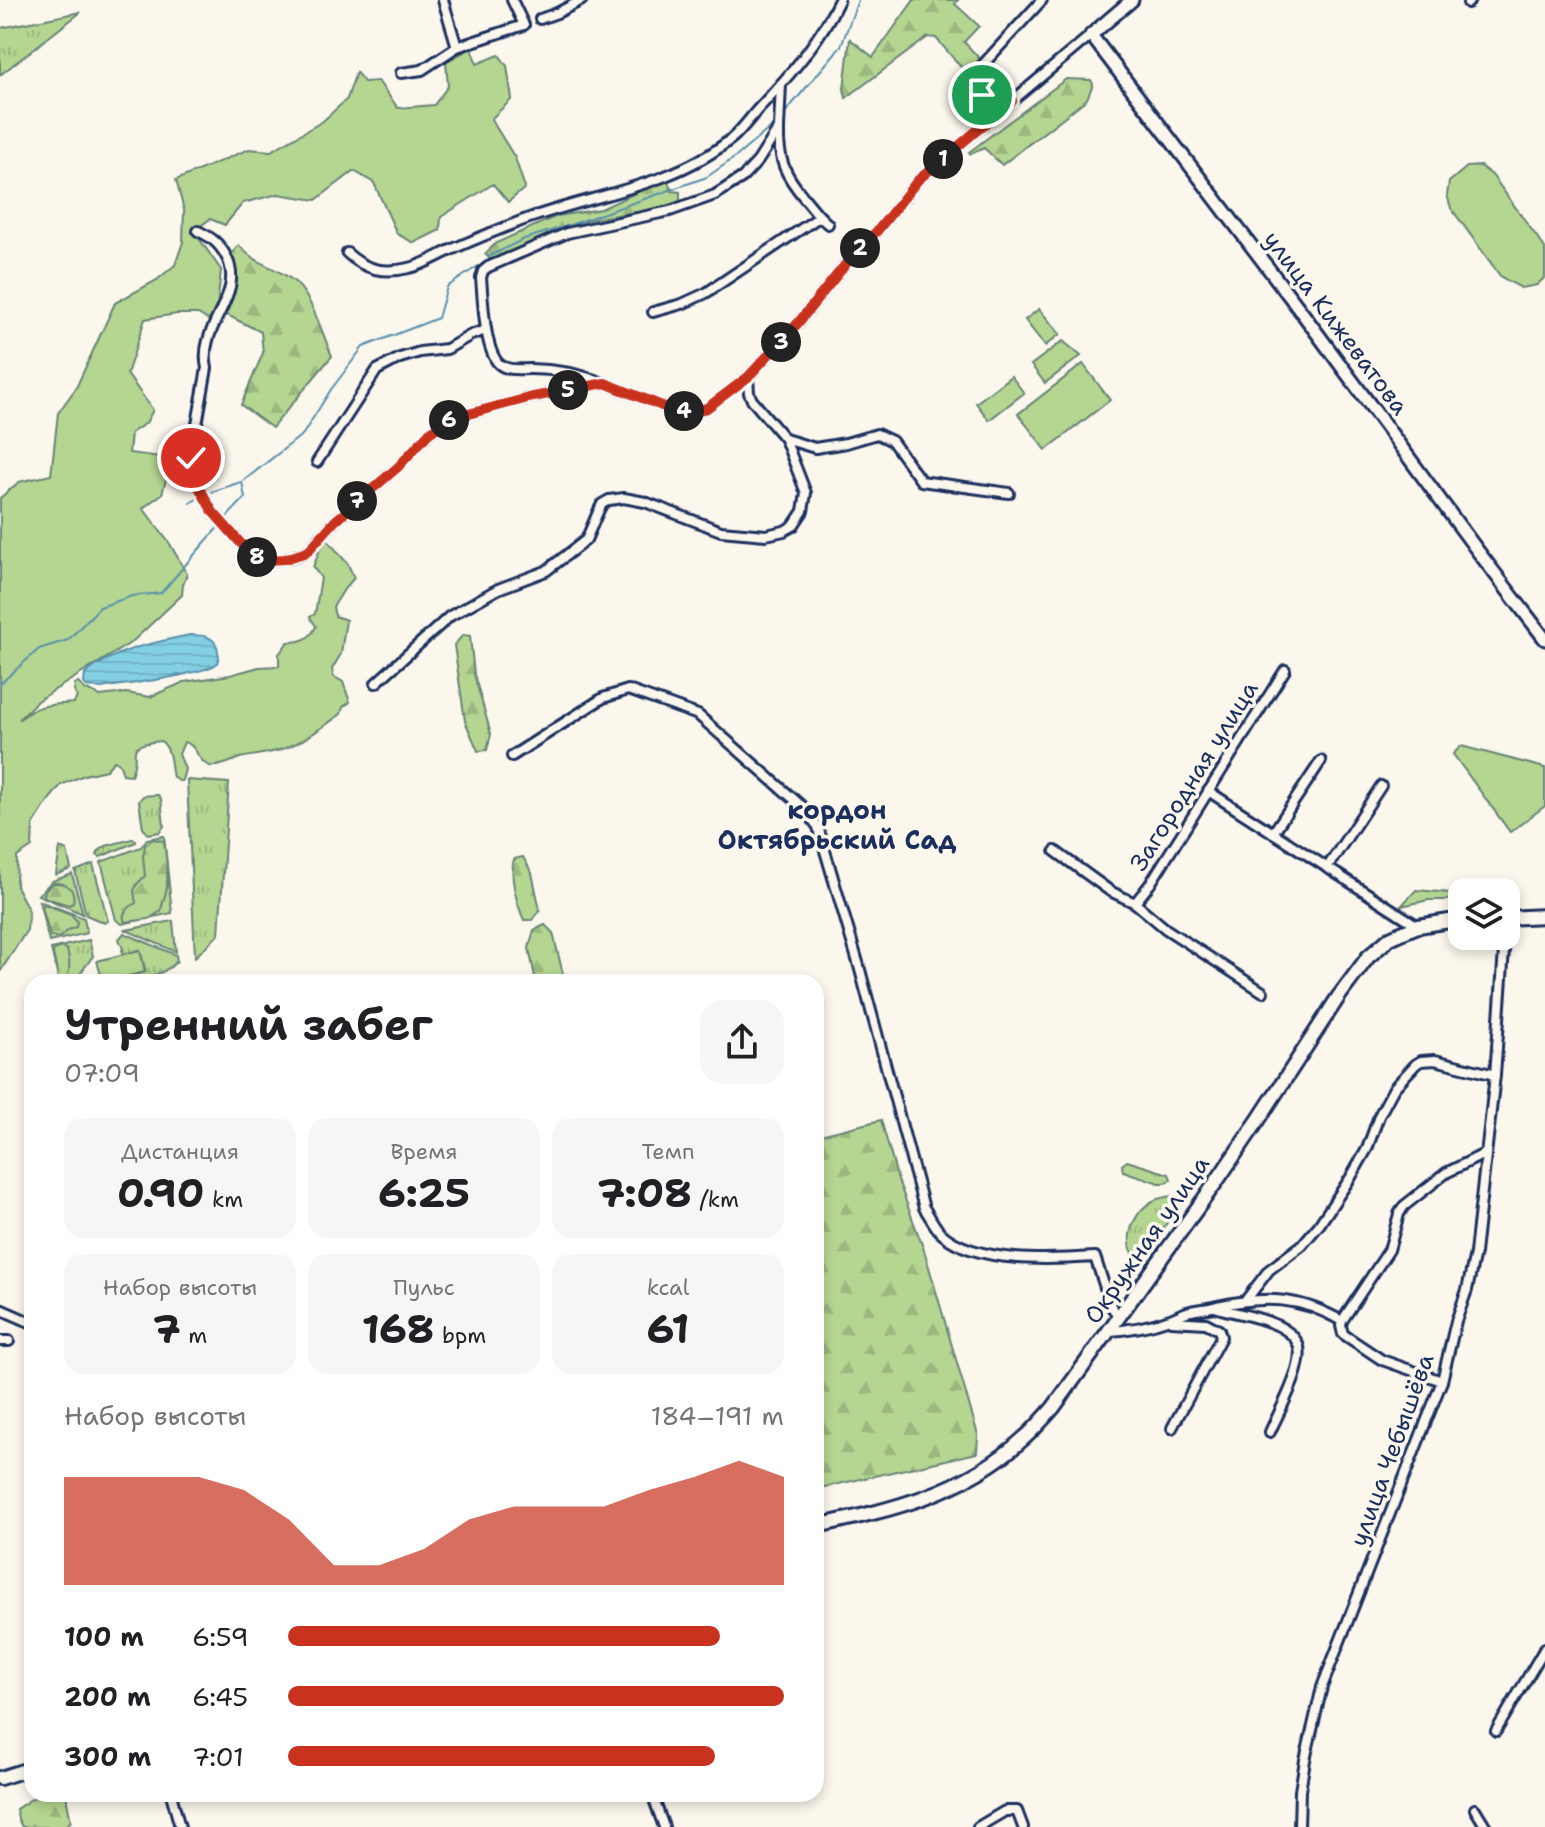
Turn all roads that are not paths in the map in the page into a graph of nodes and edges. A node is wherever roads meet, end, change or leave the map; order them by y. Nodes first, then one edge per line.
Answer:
1 (443, 0) edge
2 (512, 0) edge
3 (582, 0) edge
4 (839, 0) edge
5 (1042, 0) edge
6 (1132, 0) edge
7 (540, 19) dead end
8 (1091, 35) junction
9 (457, 47) junction
10 (401, 73) dead end
11 (781, 84) junction
12 (1012, 101) junction
13 (779, 128) junction
14 (819, 217) junction
15 (828, 224) dead end
16 (198, 231) dead end
17 (347, 253) dead end
18 (653, 312) dead end
19 (486, 330) junction
20 (748, 377) junction
21 (605, 383) junction
22 (785, 439) junction
23 (317, 462) dead end
24 (1009, 493) dead end
25 (1545, 639) edge
26 (1285, 670) dead end
27 (376, 683) dead end
28 (512, 756) dead end
29 (1321, 761) dead end
30 (1381, 786) dead end
31 (1208, 791) junction
32 (1273, 833) junction
33 (1055, 851) dead end
34 (1327, 868) junction
35 (1135, 903) junction
36 (1545, 916) edge
37 (1520, 917) edge
38 (1448, 921) edge
39 (1418, 926) junction
40 (1504, 950) edge
41 (1263, 992) dead end
42 (1495, 1075) junction
43 (1486, 1153) junction
44 (1246, 1300) junction
45 (1214, 1307) junction
46 (0, 1309) edge
47 (1119, 1317) junction
48 (24, 1320) edge
49 (1166, 1320) junction
50 (1342, 1321) junction
51 (1109, 1331) junction
52 (1442, 1381) junction
53 (1172, 1428) dead end
54 (1270, 1432) dead end
55 (824, 1524) edge
56 (1545, 1648) edge
57 (1496, 1731) dead end
58 (24, 1770) edge
59 (0, 1778) edge
60 (173, 1802) edge
61 (655, 1802) edge
62 (1475, 1809) dead end
63 (180, 1827) edge
64 (664, 1827) edge
65 (978, 1827) edge
66 (1023, 1827) edge
67 (1299, 1827) edge
68 (1486, 1827) edge

1 - 9 street
2 - 9 street
3 - 7 street
4 - 11 street
5 - 12 street
6 - 8 main road
8 - 12 street
8 - 25 main road, улица Кижеватова
9 - 10 street
11 - 13 street
11 - 17 street
12 - 20 street
13 - 14 street
13 - 19 street
14 - 15 street
14 - 18 street
16 - 21 street
19 - 21 street
19 - 23 street
20 - 21 street
20 - 22 street
22 - 24 street
22 - 27 street
26 - 31 street, Загородная улица
28 - 47 street
29 - 32 street
30 - 34 street
31 - 32 street
31 - 35 street, Загородная улица
32 - 34 street
33 - 35 street
34 - 39 street
35 - 41 street
36 - 37 main road
38 - 39 main road, Окружная улица
39 - 47 main road, Окружная улица
40 - 42 street, улица Чебышёва
42 - 43 street, улица Чебышёва
42 - 44 street
43 - 50 street
43 - 52 street, улица Чебышёва
44 - 45 street
44 - 50 street
45 - 49 street
45 - 54 street
46 - 48 street
47 - 51 main road, Окружная улица
49 - 51 street
49 - 53 street
50 - 52 street
51 - 55 main road, Окружная улица
52 - 67 street, улица Чебышёва
56 - 57 street
58 - 59 main road
60 - 63 street
61 - 64 street
62 - 68 street
65 - 66 street

